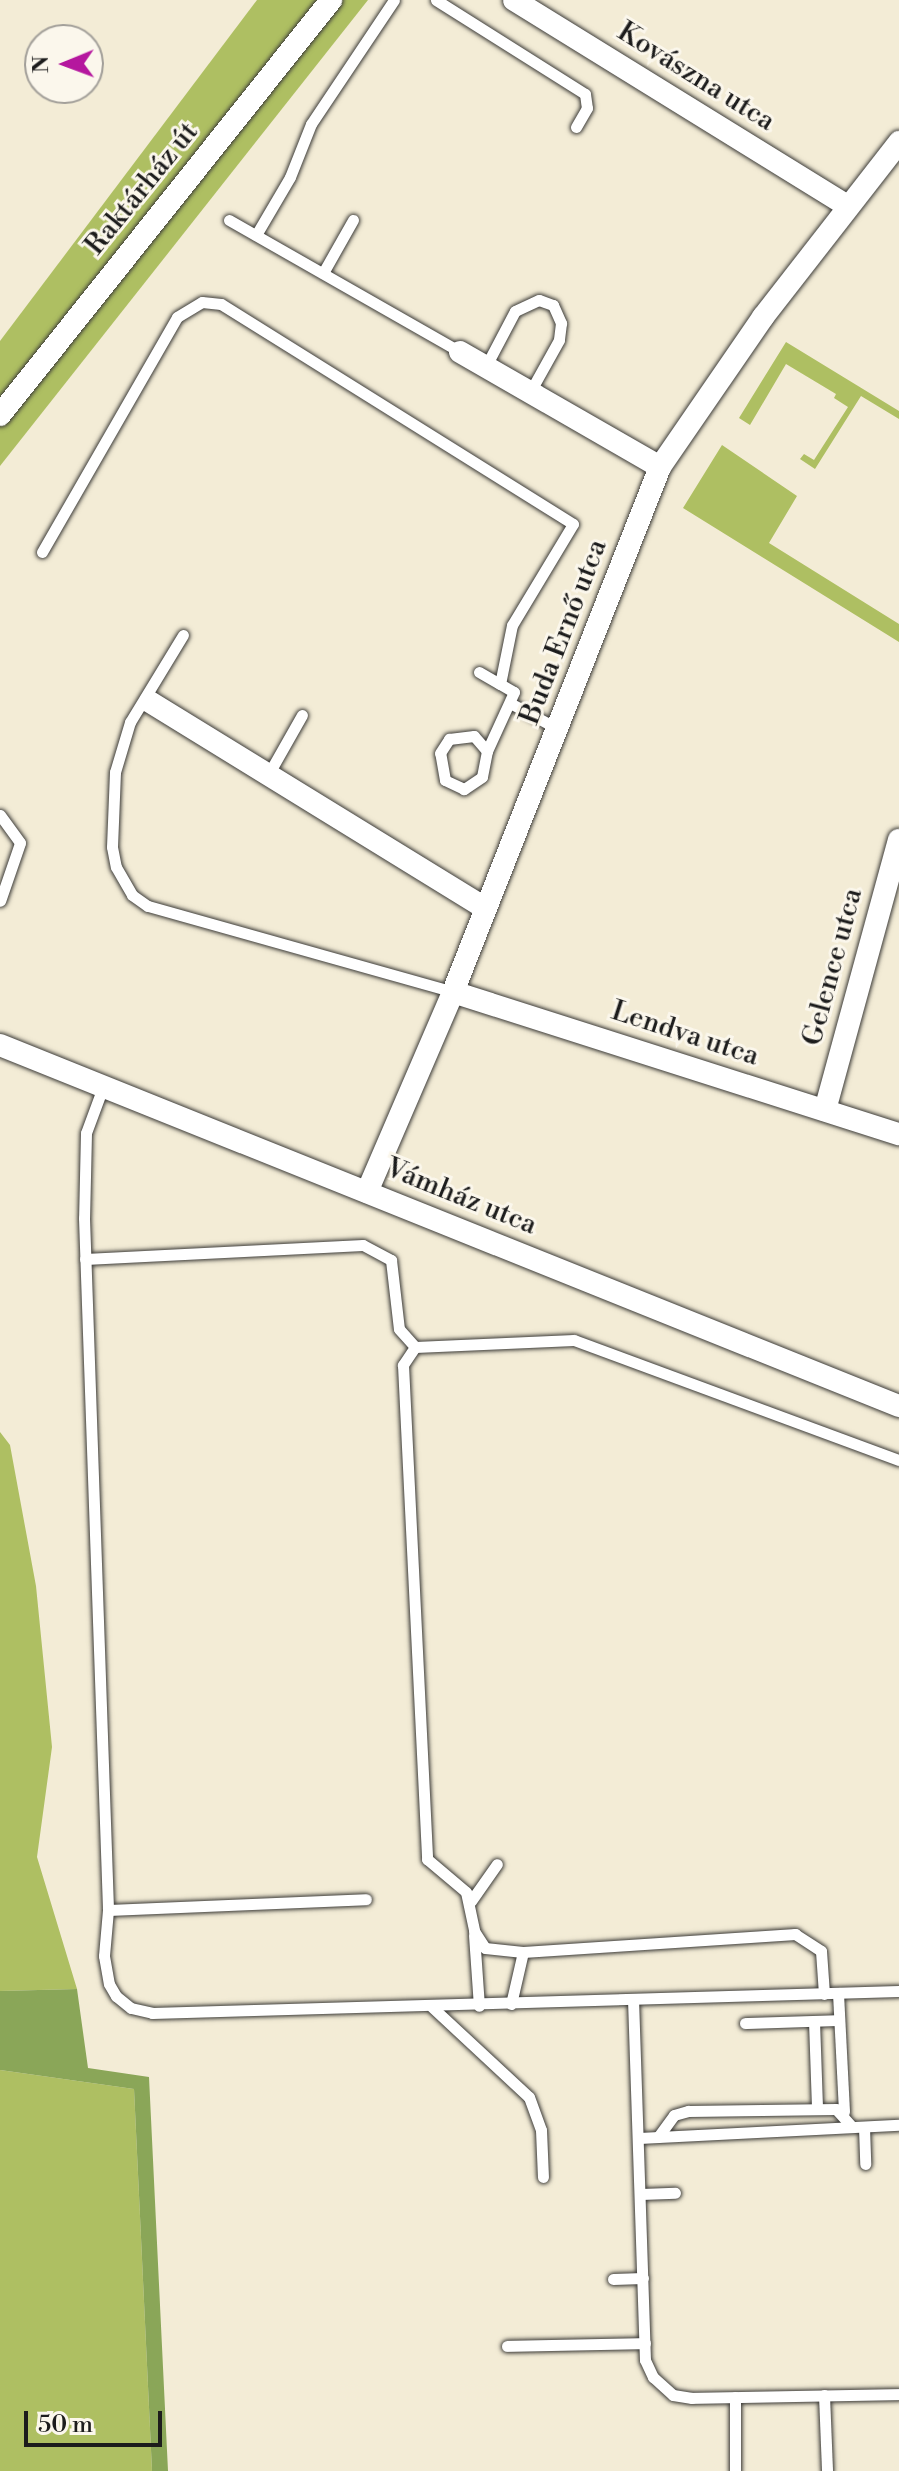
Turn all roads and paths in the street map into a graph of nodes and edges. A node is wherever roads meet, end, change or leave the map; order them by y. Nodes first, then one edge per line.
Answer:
1 (331, 0) edge
2 (394, 0) edge
3 (436, 0) edge
4 (514, 0) edge
5 (576, 127) dead end
6 (899, 142) edge
7 (847, 206) junction
8 (229, 220) dead end
9 (353, 220) dead end
10 (256, 235) junction
11 (323, 273) junction
12 (460, 352) joint
13 (486, 366) junction
14 (530, 392) junction
15 (0, 415) edge
16 (660, 467) junction
17 (42, 552) dead end
18 (183, 635) dead end
19 (479, 672) dead end
20 (500, 684) junction
21 (150, 702) dead end
22 (510, 703) junction
23 (302, 715) dead end
24 (559, 729) junction
25 (487, 751) junction
26 (268, 775) junction
27 (0, 815) edge
28 (899, 840) edge
29 (0, 901) edge
30 (485, 908) junction
31 (453, 992) junction
32 (0, 1045) edge
33 (103, 1087) junction
34 (825, 1110) junction
35 (899, 1134) edge
36 (367, 1192) junction
37 (85, 1259) junction
38 (415, 1347) junction
39 (899, 1406) edge
40 (899, 1460) edge
41 (497, 1864) dead end
42 (366, 1899) dead end
43 (471, 1901) junction
44 (108, 1910) junction
45 (474, 1931) junction
46 (523, 1952) junction
47 (899, 1991) edge
48 (838, 1993) junction
49 (824, 1994) junction
50 (633, 1999) junction
51 (511, 2004) junction
52 (479, 2006) junction
53 (432, 2007) junction
54 (839, 2020) junction
55 (814, 2021) junction
56 (745, 2023) dead end
57 (817, 2109) junction
58 (844, 2112) junction
59 (899, 2125) edge
60 (858, 2127) junction
61 (658, 2137) junction
62 (639, 2138) junction
63 (865, 2164) dead end
64 (543, 2177) dead end
65 (675, 2193) dead end
66 (641, 2194) junction
67 (643, 2278) junction
68 (613, 2279) dead end
69 (645, 2343) junction
70 (507, 2346) dead end
71 (899, 2394) edge
72 (824, 2395) junction
73 (735, 2397) junction
74 (735, 2471) edge
75 (827, 2471) edge

1 - 15 street, Raktárház út
2 - 10 lane
3 - 5 lane
4 - 7 street, Kovászna utca
6 - 7 street, Buda Ernő utca
7 - 16 street, Buda Ernő utca
8 - 10 lane
9 - 11 lane
10 - 11 lane
11 - 12 lane
12 - 13 street
13 - 14 street
13 - 14 lane
14 - 16 street
16 - 24 street, Buda Ernő utca
17 - 20 lane
18 - 31 lane
19 - 20 lane
20 - 22 lane
21 - 26 street
22 - 24 lane
22 - 25 lane
23 - 26 lane
24 - 30 street, Buda Ernő utca
25 - 25 lane
26 - 30 street
27 - 29 lane
28 - 34 street, Gelence utca
30 - 31 street, Buda Ernő utca
31 - 34 street, Lendva utca
31 - 36 street, Buda Ernő utca
32 - 33 street, Vámház utca
33 - 36 street, Vámház utca
33 - 37 lane
34 - 35 street, Lendva utca
36 - 39 street, Vámház utca
37 - 38 lane
37 - 44 lane
38 - 40 lane
38 - 43 lane
41 - 43 lane
42 - 44 lane
43 - 45 lane
44 - 53 lane
45 - 46 lane
45 - 52 lane
46 - 49 lane
46 - 51 lane
47 - 48 lane
48 - 49 lane
48 - 54 lane
49 - 50 lane
50 - 51 lane
50 - 62 lane
51 - 52 lane
52 - 53 lane
53 - 64 lane
54 - 55 lane
54 - 58 lane
55 - 56 lane
55 - 57 lane
57 - 58 lane
57 - 61 lane
58 - 60 lane
59 - 60 lane
60 - 61 lane
60 - 63 lane
61 - 62 lane
62 - 66 lane
65 - 66 lane
66 - 67 lane
67 - 68 lane
67 - 69 lane
69 - 70 lane
69 - 73 lane
71 - 72 lane
72 - 73 lane
72 - 75 lane
73 - 74 lane

